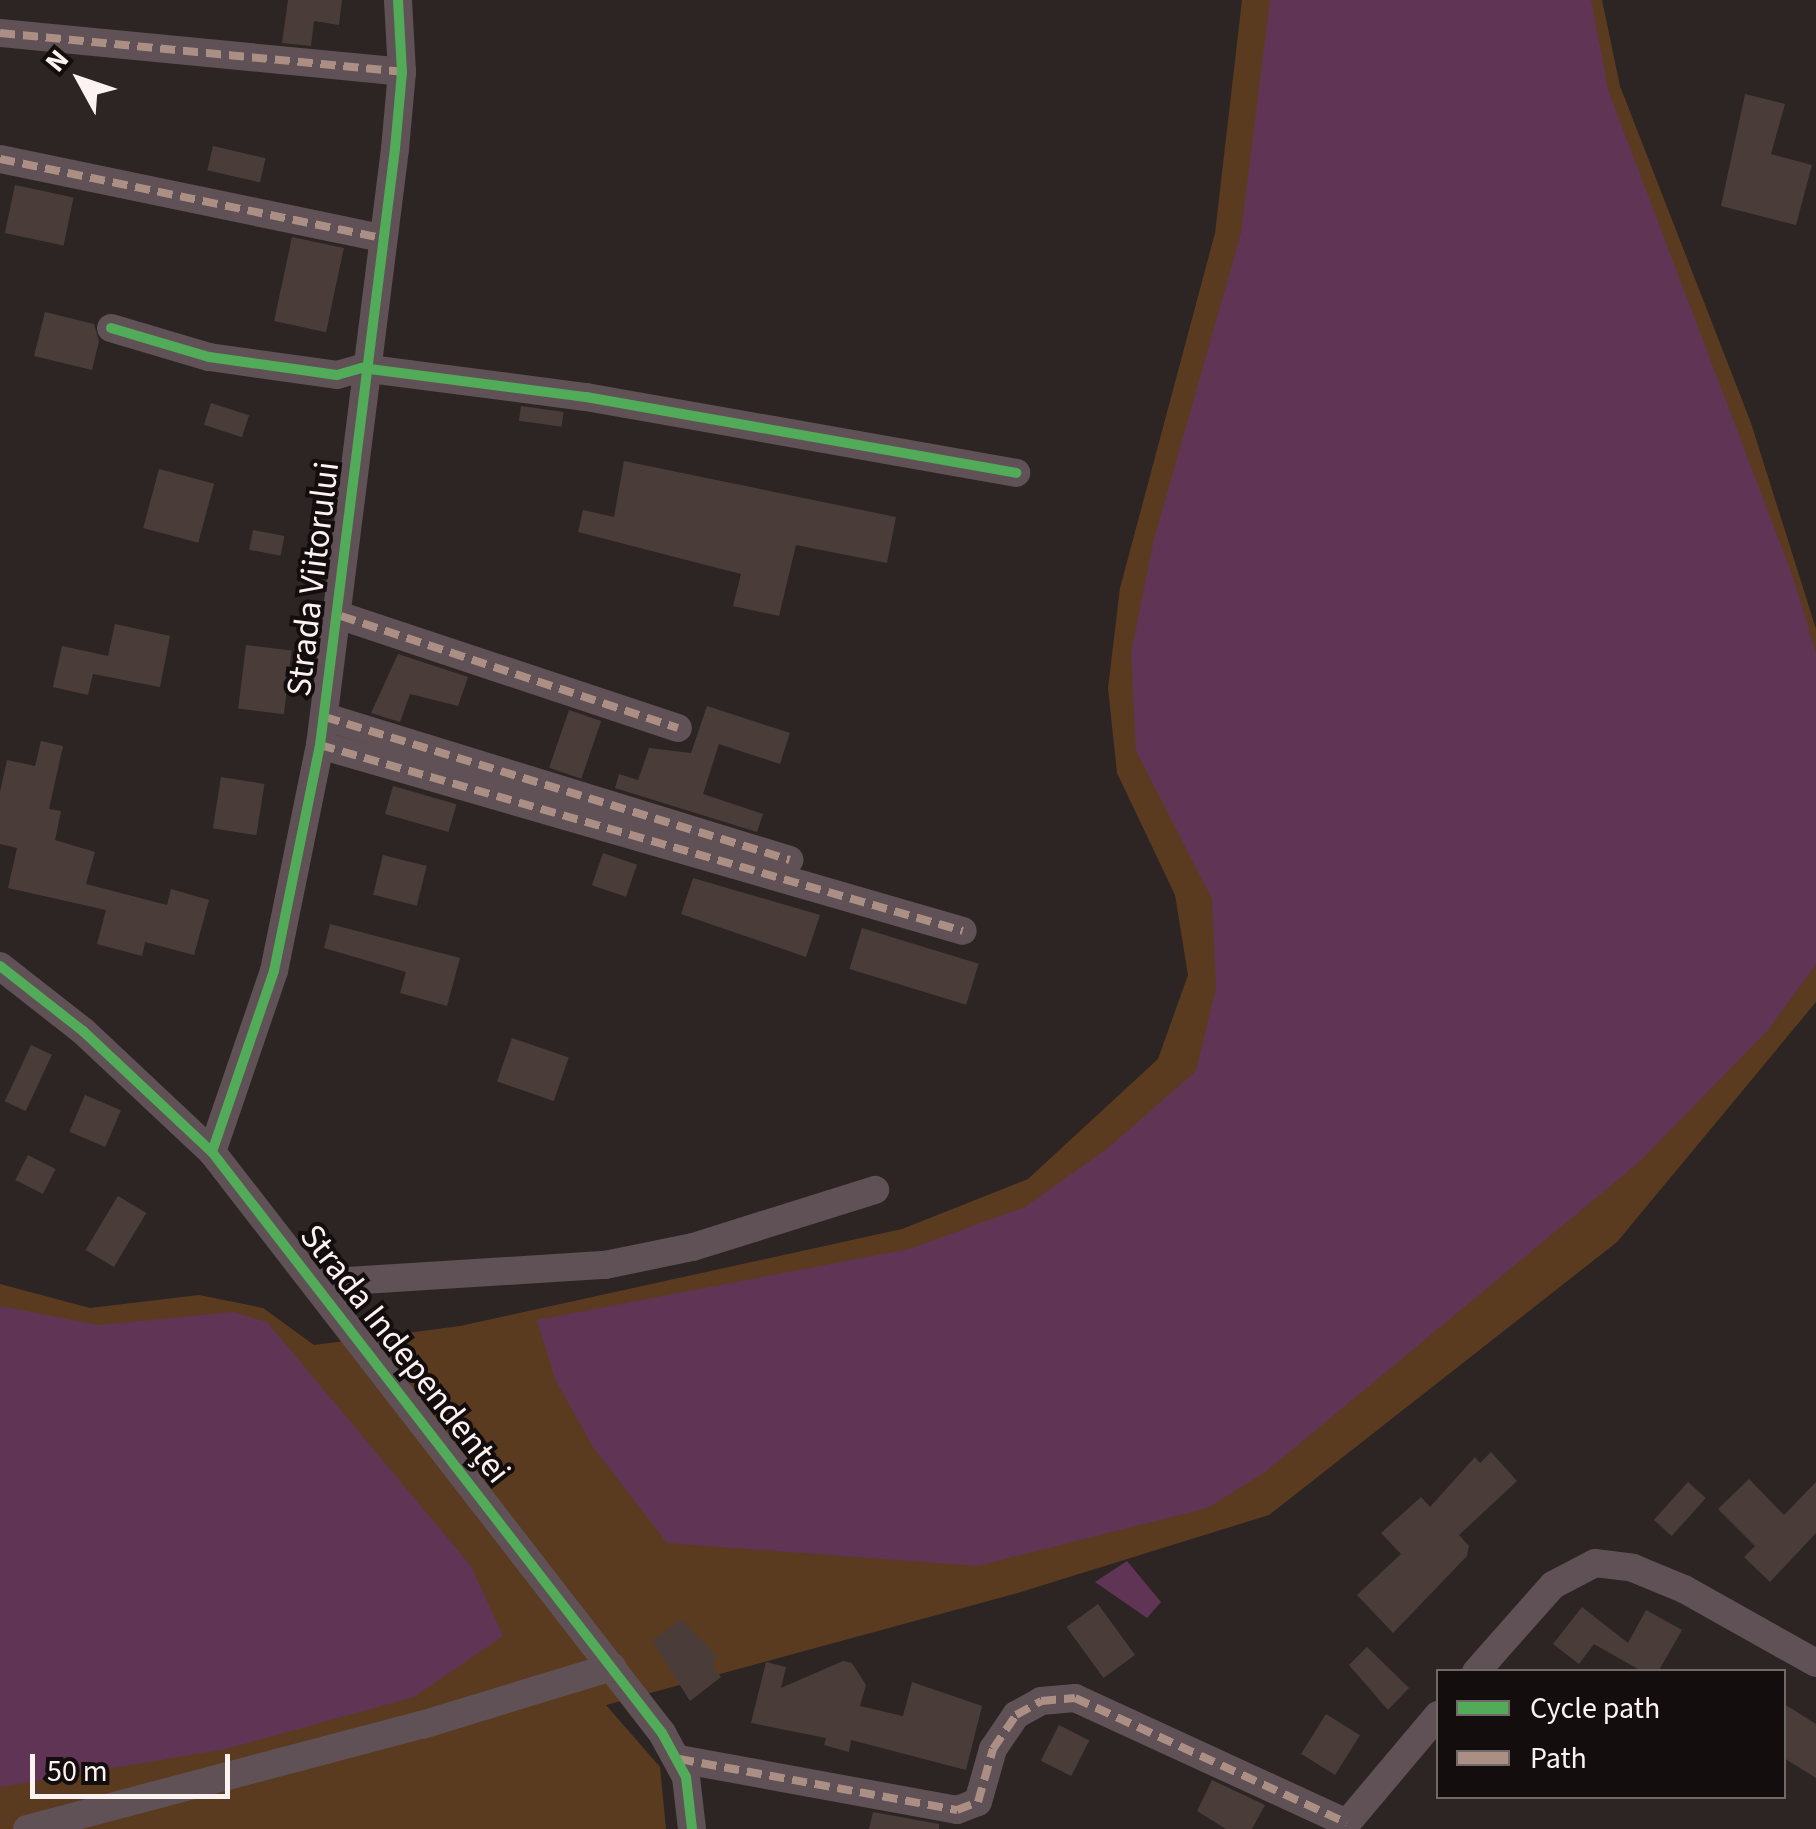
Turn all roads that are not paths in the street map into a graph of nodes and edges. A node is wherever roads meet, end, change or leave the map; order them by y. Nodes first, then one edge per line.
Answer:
1 (398, 0) edge
2 (0, 33) edge
3 (402, 72) junction
4 (0, 159) edge
5 (382, 238) junction
6 (111, 328) dead end
7 (362, 368) junction
8 (1016, 473) dead end
9 (341, 616) junction
10 (678, 728) dead end
11 (322, 731) junction
12 (789, 860) dead end
13 (963, 931) dead end
14 (0, 966) edge
15 (212, 1152) junction
16 (875, 1190) dead end
17 (316, 1282) junction
18 (1816, 1663) edge
19 (612, 1667) junction
20 (1479, 1669) edge
21 (1436, 1717) edge
22 (679, 1759) junction
23 (968, 1819) edge
24 (1344, 1826) edge
25 (26, 1829) edge
26 (692, 1829) edge

1 - 3 street, Strada Viitorului
2 - 3 street
3 - 5 street, Strada Viitorului
4 - 5 street
5 - 7 street, Strada Viitorului
6 - 7 street
7 - 8 street
7 - 9 street, Strada Viitorului
9 - 10 street
9 - 11 street, Strada Viitorului
11 - 12 street
11 - 13 street
11 - 15 street, Strada Viitorului
14 - 15 street, Strada Independenței
15 - 17 street, Strada Independenței
16 - 17 street
17 - 19 street, Strada Independenței
18 - 20 street
19 - 22 street, Strada Independenței
19 - 25 street
21 - 24 street
22 - 23 street
22 - 26 street, Strada Independenței
23 - 24 street

